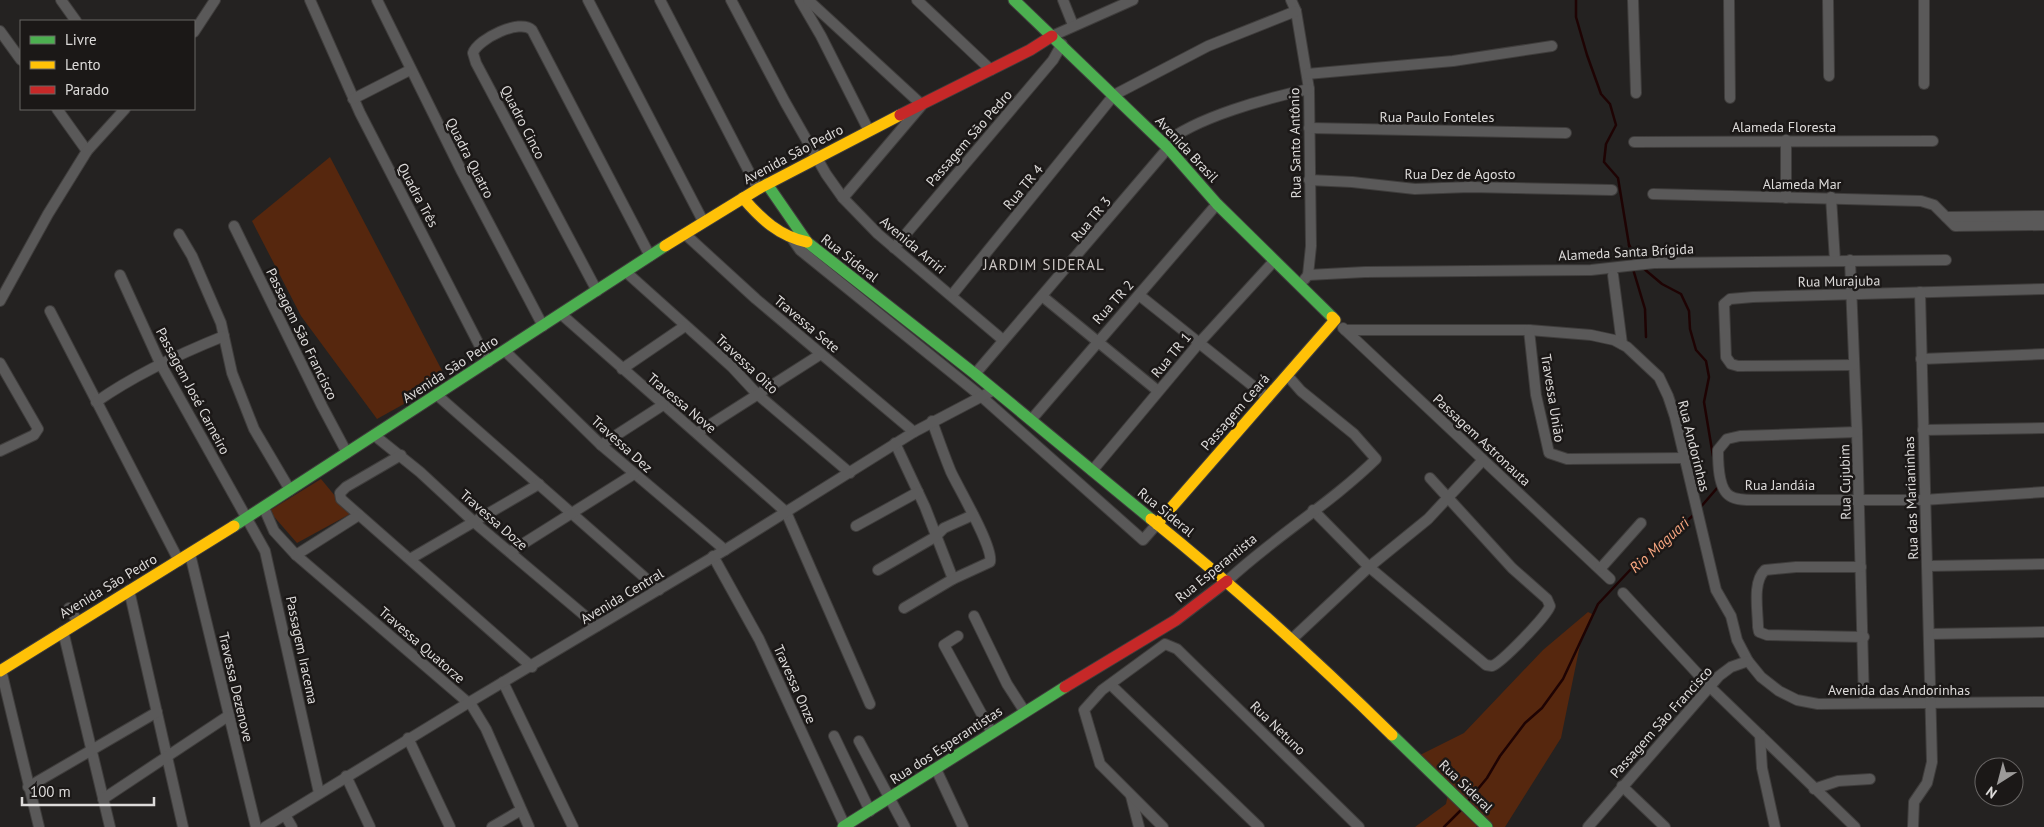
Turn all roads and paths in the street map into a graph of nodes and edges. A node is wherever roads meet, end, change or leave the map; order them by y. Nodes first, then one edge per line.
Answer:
1 (61, 0) edge
2 (215, 0) edge
3 (310, 0) edge
4 (377, 0) edge
5 (588, 0) edge
6 (731, 0) edge
7 (800, 0) edge
8 (808, 0) edge
9 (916, 0) edge
10 (1014, 0) edge
11 (1063, 0) edge
12 (1133, 0) edge
13 (1291, 0) edge
14 (1633, 0) edge
15 (1728, 0) edge
16 (1828, 0) edge
17 (1924, 0) edge
18 (660, 1) edge
19 (1296, 11) junction
20 (75, 20) edge
21 (1073, 25) junction
22 (195, 30) edge
23 (0, 31) edge
24 (1052, 36) junction
25 (1062, 44) junction
26 (1552, 46) dead end
27 (20, 59) edge
28 (410, 70) junction
29 (991, 70) junction
30 (1307, 74) junction
31 (1829, 76) dead end
32 (1924, 84) dead end
33 (1309, 89) junction
34 (1636, 93) dead end
35 (1114, 96) junction
36 (1730, 98) dead end
37 (353, 99) junction
38 (922, 105) junction
39 (58, 110) edge
40 (124, 110) edge
41 (1309, 128) junction
42 (869, 131) junction
43 (1566, 132) dead end
44 (1786, 140) junction
45 (1933, 141) dead end
46 (1634, 142) dead end
47 (1166, 146) junction
48 (87, 151) junction
49 (817, 159) junction
50 (1309, 180) junction
51 (762, 187) junction
52 (1612, 190) dead end
53 (1653, 194) dead end
54 (1831, 197) junction
55 (743, 198) junction
56 (843, 198) junction
57 (1786, 198) junction
58 (1217, 204) junction
59 (2044, 216) edge
60 (1946, 217) junction
61 (703, 221) junction
62 (2044, 225) edge
63 (234, 226) dead end
64 (179, 234) dead end
65 (685, 234) junction
66 (793, 240) junction
67 (807, 242) junction
68 (894, 248) junction
69 (650, 256) junction
70 (1274, 260) junction
71 (1850, 260) junction
72 (1946, 260) dead end
73 (1835, 261) junction
74 (626, 272) junction
75 (120, 274) dead end
76 (1308, 275) junction
77 (1613, 275) dead end
78 (1299, 285) junction
79 (2044, 290) edge
80 (597, 291) junction
81 (1920, 292) junction
82 (952, 295) junction
83 (1138, 295) junction
84 (1042, 296) junction
85 (1851, 296) junction
86 (0, 301) edge
87 (50, 311) dead end
88 (561, 314) junction
89 (1335, 320) junction
90 (542, 326) junction
91 (685, 326) junction
92 (1345, 330) junction
93 (1529, 330) junction
94 (224, 336) junction
95 (1003, 340) junction
96 (1096, 341) junction
97 (1199, 343) junction
98 (1622, 344) junction
99 (506, 352) junction
100 (821, 354) junction
101 (2044, 354) edge
102 (1921, 359) junction
103 (488, 362) junction
104 (0, 363) edge
105 (160, 364) junction
106 (1853, 365) junction
107 (622, 369) junction
108 (975, 374) junction
109 (1287, 375) junction
110 (994, 390) junction
111 (1158, 391) junction
112 (758, 394) junction
113 (437, 395) junction
114 (982, 397) junction
115 (1268, 398) junction
116 (96, 402) junction
117 (663, 405) junction
118 (1030, 420) junction
119 (932, 421) junction
120 (2044, 428) edge
121 (1923, 430) junction
122 (914, 432) junction
123 (1857, 432) junction
124 (697, 433) junction
125 (374, 435) junction
126 (895, 443) junction
127 (601, 445) junction
128 (0, 450) edge
129 (348, 454) junction
130 (401, 455) junction
131 (1684, 458) junction
132 (1483, 460) junction
133 (1092, 471) junction
134 (850, 473) junction
135 (634, 474) junction
136 (1430, 478) dead end
137 (539, 484) junction
138 (290, 490) junction
139 (918, 492) junction
140 (2044, 492) edge
141 (1448, 498) junction
142 (1859, 500) junction
143 (1923, 500) junction
144 (264, 508) junction
145 (1313, 510) junction
146 (572, 512) junction
147 (786, 512) junction
148 (359, 514) junction
149 (973, 515) junction
150 (247, 518) junction
151 (475, 523) junction
152 (1641, 523) dead end
153 (1157, 524) junction
154 (856, 526) dead end
155 (935, 537) junction
156 (282, 541) junction
157 (725, 550) junction
158 (265, 551) junction
159 (510, 552) junction
160 (190, 554) junction
161 (296, 555) junction
162 (713, 556) junction
163 (410, 559) junction
164 (179, 561) junction
165 (2044, 564) edge
166 (1369, 566) junction
167 (1927, 566) junction
168 (1862, 567) junction
169 (1600, 569) junction
170 (878, 570) dead end
171 (953, 579) junction
172 (1610, 579) dead end
173 (1227, 581) junction
174 (129, 590) junction
175 (659, 590) junction
176 (1623, 593) dead end
177 (69, 608) dead end
178 (904, 608) dead end
179 (974, 616) dead end
180 (78, 622) junction
181 (597, 626) junction
182 (63, 631) junction
183 (2044, 632) edge
184 (1929, 634) junction
185 (958, 636) dead end
186 (1864, 637) junction
187 (1291, 640) junction
188 (1748, 661) junction
189 (532, 667) junction
190 (0, 670) edge
191 (503, 682) junction
192 (1111, 685) junction
193 (1709, 686) junction
194 (1065, 687) joint
195 (468, 702) junction
196 (2044, 702) edge
197 (1864, 703) junction
198 (1930, 703) junction
199 (870, 704) dead end
200 (157, 712) junction
201 (1025, 712) junction
202 (228, 716) junction
203 (992, 733) junction
204 (834, 736) dead end
205 (1760, 736) junction
206 (408, 738) junction
207 (860, 741) dead end
208 (92, 750) junction
209 (167, 757) junction
210 (936, 769) junction
211 (346, 776) junction
212 (1870, 779) dead end
213 (1622, 786) junction
214 (28, 787) junction
215 (1814, 788) junction
216 (319, 793) junction
217 (1130, 795) junction
218 (103, 799) junction
219 (890, 799) junction
220 (521, 810) junction
221 (870, 811) junction
222 (285, 815) junction
223 (39, 827) edge
224 (110, 827) edge
225 (183, 827) edge
226 (256, 827) edge
227 (265, 827) edge
228 (292, 827) edge
229 (370, 827) edge
230 (450, 827) edge
231 (492, 827) edge
232 (529, 827) edge
233 (573, 827) edge
234 (844, 827) edge
235 (905, 827) edge
236 (963, 827) edge
237 (1139, 827) edge
238 (1163, 827) edge
239 (1259, 827) edge
240 (1359, 827) edge
241 (1487, 827) edge
242 (1588, 827) edge
243 (1665, 827) edge
244 (1776, 827) edge
245 (1855, 827) edge
246 (1913, 827) edge

1 - 20 street
2 - 22 street
3 - 37 street, Quadra Três
4 - 28 street, Quadra Quatro
5 - 61 street
6 - 49 street, Avenida Arriri
7 - 42 street
8 - 38 street
9 - 29 street
10 - 24 main road, Avenida Brasil
11 - 21 street
12 - 21 street
13 - 19 street, Rua Santo Antônio
14 - 34 street
15 - 36 street
16 - 31 street
17 - 32 street
18 - 51 street
19 - 30 street, Rua Santo Antônio
19 - 35 street
21 - 24 street
23 - 27 street
24 - 25 main road, Avenida Brasil
24 - 29 main road, Avenida São Pedro
25 - 35 main road, Avenida Brasil
25 - 68 street, Passagem São Pedro
26 - 30 street
28 - 37 street
28 - 90 street, Quadra Quatro
29 - 38 main road, Avenida São Pedro
30 - 33 street, Rua Santo Antônio
33 - 41 street, Rua Santo Antônio
33 - 47 street, Rua TR 3
35 - 47 main road, Avenida Brasil
35 - 82 street, Rua TR 4
37 - 103 street, Quadra Três
38 - 42 main road, Avenida São Pedro
38 - 56 street, Avenida São Pedro
39 - 48 street
40 - 48 street
41 - 43 street, Rua Paulo Fonteles
41 - 50 street, Rua Santo Antônio
42 - 49 main road, Avenida São Pedro
44 - 45 street, Alameda Floresta
44 - 46 street, Alameda Floresta
44 - 57 street
47 - 58 main road, Avenida Brasil
47 - 84 street, Rua TR 3
48 - 86 street
49 - 51 main road, Avenida São Pedro
49 - 56 street, Avenida Arriri
50 - 52 street, Rua Dez de Agosto
50 - 76 street, Rua Santo Antônio
51 - 55 main road, Avenida São Pedro
51 - 67 main road, Rua Sideral
53 - 57 street, Alameda Mar
54 - 57 street, Alameda Mar
54 - 60 street, Alameda Mar
54 - 73 street
55 - 61 main road, Avenida São Pedro
55 - 66 main road, Rua Sideral
56 - 68 street, Avenida Arriri
58 - 70 main road, Avenida Brasil
58 - 83 street, Rua TR 2
59 - 60 street
60 - 62 street, Alameda Mar
61 - 65 main road, Avenida São Pedro
63 - 129 street, Passagem São Francisco
64 - 94 street
65 - 69 main road, Avenida São Pedro
65 - 100 street, Travessa Sete
66 - 67 main road, Rua Sideral
66 - 114 street
67 - 108 main road, Rua Sideral
68 - 82 street, Avenida Arriri
69 - 74 main road, Avenida São Pedro
69 - 80 street, Quadro Cinco
70 - 78 main road, Avenida Brasil
70 - 97 street, Rua TR 1
71 - 72 street, Alameda Santa Brígida
71 - 73 street, Alameda Santa Brígida
71 - 85 street, Rua Cujubim
73 - 76 street, Alameda Santa Brígida
74 - 80 main road, Avenida São Pedro
74 - 91 street, Travessa Oito
75 - 105 street, Passagem José Carneiro
76 - 78 street
77 - 98 street
78 - 89 main road, Avenida Brasil
79 - 81 street, Rua Murajuba
80 - 88 main road, Avenida São Pedro
81 - 85 street, Rua Murajuba
81 - 102 street, Rua das Marianinhas
82 - 95 street, Avenida Arriri
83 - 96 street, Rua TR 2
83 - 97 street
84 - 95 street, Rua TR 3
84 - 96 street
85 - 106 street, Rua Cujubim
85 - 106 street, Rua Murajuba
87 - 116 street
88 - 90 main road, Avenida São Pedro
88 - 107 street, Travessa Nove
89 - 92 street, Passagem Astronauta
89 - 109 main road, Passagem Ceará
90 - 99 main road, Avenida São Pedro
91 - 107 street
91 - 112 street, Travessa Oito
92 - 93 street, Rua Andorinhas
92 - 132 street, Passagem Astronauta
93 - 98 street, Rua Andorinhas
93 - 131 street, Travessa União
94 - 105 street
94 - 138 street
95 - 108 street, Rua TR 3
96 - 111 street
96 - 118 street, Rua TR 2
97 - 111 street, Rua TR 1
97 - 115 street
98 - 131 street, Rua Andorinhas
99 - 103 main road, Avenida São Pedro
99 - 127 street, Travessa Dez
100 - 112 street
100 - 122 street, Travessa Sete
101 - 102 street
102 - 121 street, Rua das Marianinhas
103 - 113 main road, Avenida São Pedro
104 - 128 street
105 - 116 street
105 - 150 street, Passagem José Carneiro
106 - 123 street, Rua Cujubim
107 - 117 street, Travessa Nove
108 - 110 main road, Rua Sideral
109 - 115 main road, Passagem Ceará
109 - 145 street, Rua Esperantista
110 - 114 street, Avenida Central
110 - 118 main road, Rua Sideral
111 - 133 street, Rua TR 1
112 - 124 street
112 - 134 street, Travessa Oito
113 - 125 main road, Avenida São Pedro
113 - 137 street
114 - 119 street, Avenida Central
114 - 153 street
115 - 153 main road, Passagem Ceará
116 - 164 street
117 - 124 street, Travessa Nove
117 - 127 street
118 - 133 main road, Rua Sideral
119 - 122 street, Avenida Central
119 - 149 street
120 - 121 street
121 - 143 street, Rua das Marianinhas
122 - 126 street, Avenida Central
123 - 142 street, Rua Cujubim
123 - 142 street, Rua Jandáia
124 - 147 street, Travessa Nove
125 - 129 main road, Avenida São Pedro
125 - 130 street, Travessa Doze
126 - 134 street, Avenida Central
126 - 139 street
127 - 135 street, Travessa Dez
129 - 138 main road, Avenida São Pedro
130 - 148 street
130 - 151 street, Travessa Doze
131 - 188 street, Rua Andorinhas
132 - 141 street
132 - 169 street, Passagem Astronauta
133 - 153 main road, Rua Sideral
134 - 147 street, Avenida Central
135 - 146 street
135 - 157 street, Travessa Dez
136 - 141 street
137 - 146 street
137 - 151 street
138 - 144 main road, Avenida São Pedro
139 - 154 street
139 - 155 street
140 - 143 street, Rua Jandáia
141 - 166 street
141 - 166 street
142 - 143 street, Rua Jandáia
142 - 168 street, Rua Cujubim
143 - 167 street, Rua das Marianinhas
144 - 150 main road, Avenida São Pedro
144 - 156 street, Travessa Quatorze
145 - 166 street
145 - 173 street, Rua Esperantista
146 - 159 street
146 - 175 street
147 - 157 street, Avenida Central
147 - 199 street
148 - 161 street
148 - 163 street
149 - 155 street
149 - 171 street
150 - 158 street, Passagem Iracema
150 - 160 main road, Avenida São Pedro
151 - 159 street, Travessa Doze
151 - 163 street
152 - 169 street
153 - 173 main road, Rua Sideral
155 - 170 street
155 - 171 street
156 - 158 street
156 - 161 street, Travessa Quatorze
157 - 162 street, Avenida Central
158 - 216 street, Passagem Iracema
159 - 181 street, Travessa Doze
160 - 164 main road, Avenida São Pedro
160 - 202 street, Travessa Dezenove
161 - 195 street, Travessa Quatorze
162 - 175 street, Avenida Central
162 - 234 street, Travessa Onze
163 - 189 street
164 - 174 main road, Avenida São Pedro
165 - 167 street
166 - 187 street
167 - 184 street, Rua das Marianinhas
168 - 186 street, Rua Cujubim
168 - 186 street
169 - 172 street, Passagem Astronauta
171 - 178 street
173 - 187 main road, Rua Sideral
173 - 194 main road, Rua Esperantista
174 - 180 main road, Avenida São Pedro
174 - 200 street
175 - 181 street, Avenida Central
176 - 193 street
177 - 180 street
179 - 201 street
180 - 182 main road, Avenida São Pedro
181 - 189 street, Avenida Central
182 - 190 main road, Avenida São Pedro
182 - 208 street
183 - 184 street
184 - 198 street, Rua das Marianinhas
185 - 203 street
186 - 197 street, Rua Cujubim
187 - 241 main road, Rua Sideral
188 - 193 street, Passagem São Francisco
188 - 197 street, Avenida das Andorinhas
189 - 191 street, Avenida Central
190 - 214 street
191 - 195 street, Avenida Central
191 - 233 street
192 - 217 street
192 - 239 street
192 - 240 street, Rua Netuno
193 - 205 street
193 - 213 street, Passagem São Francisco
194 - 201 main road, Rua dos Esperantistas
195 - 206 street, Avenida Central
195 - 220 street, Travessa Quatorze
196 - 198 street, Avenida das Andorinhas
197 - 198 street, Avenida das Andorinhas
198 - 246 street, Rua das Marianinhas
200 - 208 street
200 - 209 street
201 - 203 main road, Rua dos Esperantistas
202 - 209 street
202 - 226 street, Travessa Dezenove
203 - 210 main road, Rua dos Esperantistas
204 - 221 street
205 - 215 street
205 - 244 street
206 - 211 street, Avenida Central
206 - 230 street
207 - 219 street
208 - 214 street
208 - 218 street
209 - 218 street
209 - 225 street
210 - 219 main road, Rua dos Esperantistas
210 - 236 street
211 - 216 street, Avenida Central
211 - 229 street
212 - 215 street
213 - 242 street, Passagem São Francisco
213 - 243 street
214 - 223 street
215 - 245 street
216 - 222 street, Avenida Central
217 - 237 street
217 - 238 street
218 - 224 street
219 - 221 main road, Rua dos Esperantistas
219 - 235 street
220 - 231 street
220 - 232 street, Travessa Quatorze
221 - 234 main road, Rua dos Esperantistas
222 - 227 street, Avenida Central
222 - 228 street

